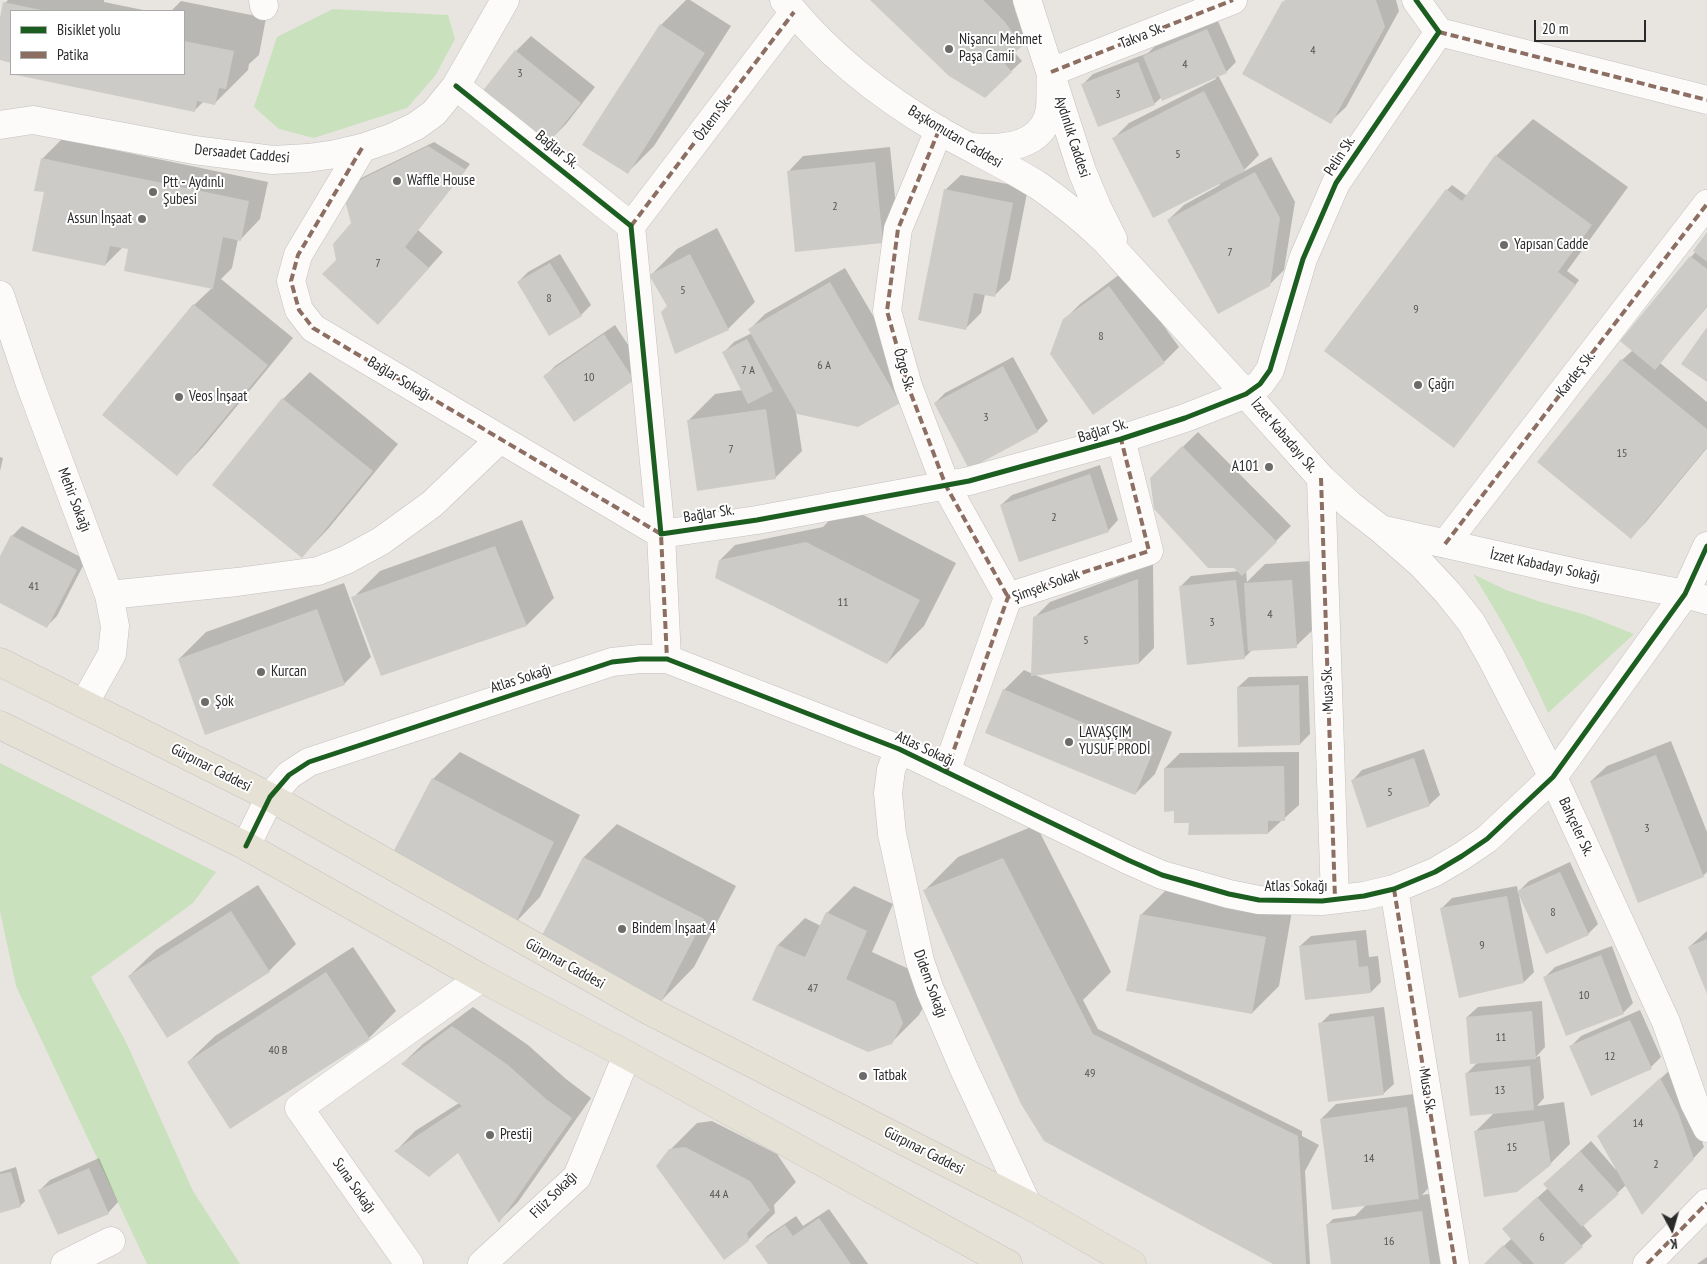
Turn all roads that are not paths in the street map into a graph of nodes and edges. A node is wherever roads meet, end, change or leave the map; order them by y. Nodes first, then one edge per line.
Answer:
1 (505, 0) edge
2 (1027, 0) edge
3 (1233, 0) edge
4 (1416, 0) edge
5 (789, 6) edge
6 (1439, 32) junction
7 (1051, 72) junction
8 (456, 86) junction
9 (1707, 100) edge
10 (0, 124) edge
11 (939, 130) junction
12 (970, 147) junction
13 (362, 148) junction
14 (1707, 204) edge
15 (631, 226) junction
16 (1130, 268) junction
17 (0, 295) edge
18 (1246, 394) junction
19 (500, 439) junction
20 (1121, 439) junction
21 (1321, 478) junction
22 (946, 486) junction
23 (1382, 530) junction
24 (661, 534) junction
25 (1445, 544) junction
26 (1707, 546) edge
27 (109, 594) junction
28 (1008, 597) junction
29 (1696, 597) edge
30 (667, 659) junction
31 (0, 662) edge
32 (84, 704) junction
33 (0, 725) edge
34 (899, 750) junction
35 (946, 772) junction
36 (1553, 777) junction
37 (270, 797) junction
38 (246, 846) junction
39 (1394, 889) junction
40 (1335, 899) junction
41 (481, 978) junction
42 (627, 1055) junction
43 (1701, 1100) edge
44 (1707, 1128) edge
45 (1707, 1203) edge
46 (1027, 1204) junction
47 (111, 1241) dead end
48 (65, 1264) edge
49 (409, 1264) edge
50 (482, 1264) edge
51 (1008, 1264) edge
52 (1132, 1264) edge
53 (1455, 1264) edge
54 (1647, 1264) edge

1 - 8 street, Dersaadet Caddesi
2 - 7 street, Aydınlık Caddesi
3 - 7 street, Takva Sk.
4 - 6 street
5 - 11 street, Başkomutan Caddesi
5 - 15 street, Özlem Sk.
6 - 9 street
6 - 18 street, Pelin Sk.
7 - 12 street
7 - 16 street, Aydınlık Caddesi
8 - 13 street, Dersaadet Caddesi
8 - 15 street, Bağlar Sk.
10 - 13 street, Dersaadet Caddesi
11 - 12 street, Başkomutan Caddesi
11 - 22 street, Özge Sk.
12 - 16 street, Başkomutan Caddesi
13 - 19 street, Bağlar Sokağı
14 - 25 street, Kardeş Sk.
15 - 24 street
16 - 18 street, İzzet Kabadayı Sk.
17 - 27 street, Mehir Sokağı
18 - 20 street, Bağlar Sk.
18 - 21 street, İzzet Kabadayı Sk.
19 - 24 street, Bağlar Sokağı
19 - 27 street
20 - 22 street, Bağlar Sk.
20 - 28 street, Şimşek Sokak
21 - 23 street, İzzet Kabadayı Sk.
21 - 40 street, Musa Sk.
22 - 24 street, Bağlar Sk.
22 - 28 street, Özge Sk.
23 - 25 street, İzzet Kabadayı Sokağı
23 - 36 street, Bahçeler Sk.
24 - 30 street
25 - 29 street, İzzet Kabadayı Sokağı
26 - 29 street, Atlas Sokağı
27 - 32 street, Mehir Sokağı
28 - 35 street, Şimşek Sokak
29 - 36 street, Atlas Sokağı
30 - 34 street, Atlas Sokağı
30 - 37 street, Atlas Sokağı
31 - 32 main road, Gürpınar Caddesi
32 - 37 main road, Gürpınar Caddesi
33 - 38 main road
34 - 35 street, Atlas Sokağı
34 - 46 street, Didem Sokağı
35 - 40 street, Atlas Sokağı
36 - 39 street, Atlas Sokağı
36 - 43 street, Bahçeler Sk.
37 - 38 street, Atlas Sokağı
37 - 46 main road, Gürpınar Caddesi
38 - 41 main road
39 - 40 street, Atlas Sokağı
39 - 53 street, Musa Sk.
41 - 42 main road
41 - 49 street, Suna Sokağı
42 - 50 street, Filiz Sokağı
42 - 51 main road
43 - 44 street, Bahçeler Sk.
45 - 54 street
46 - 52 main road, Gürpınar Caddesi
47 - 48 street

